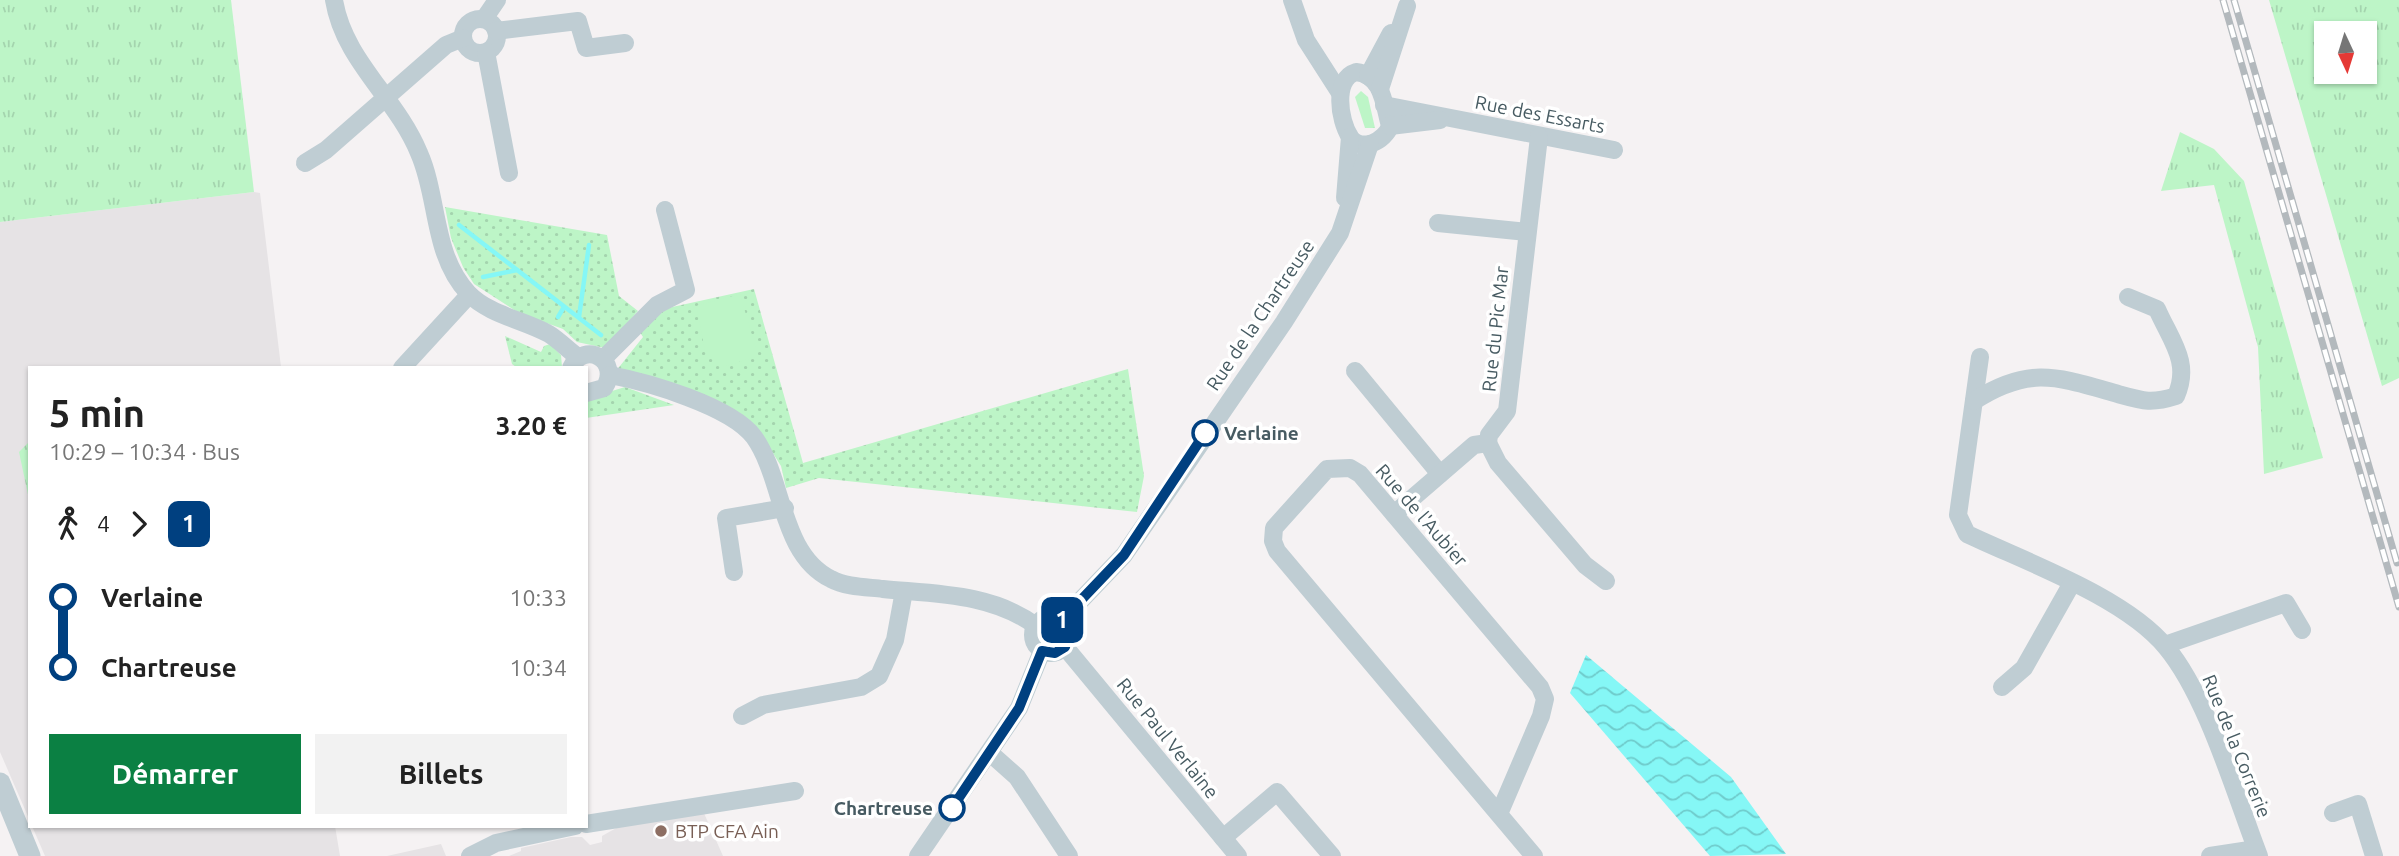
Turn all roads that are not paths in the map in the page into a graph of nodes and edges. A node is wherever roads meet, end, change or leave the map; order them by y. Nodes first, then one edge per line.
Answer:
1 (334, 0) edge
2 (497, 0) edge
3 (1292, 0) edge
4 (1409, 3) edge
5 (490, 25) junction
6 (463, 38) junction
7 (1306, 40) junction
8 (625, 43) dead end
9 (486, 52) junction
10 (1348, 76) junction
11 (1378, 90) junction
12 (1340, 93) junction
13 (384, 97) junction
14 (1457, 119) junction
15 (1390, 126) junction
16 (1350, 137) junction
17 (1539, 137) junction
18 (1370, 144) junction
19 (1614, 150) dead end
20 (305, 163) dead end
21 (509, 173) dead end
22 (665, 210) dead end
23 (1438, 223) dead end
24 (1340, 233) junction
25 (1527, 233) junction
26 (469, 295) junction
27 (2128, 297) dead end
28 (1980, 357) dead end
29 (575, 362) edge
30 (404, 366) edge
31 (606, 367) junction
32 (1355, 371) dead end
33 (588, 392) edge
34 (1974, 401) junction
35 (1488, 443) junction
36 (1440, 474) junction
37 (785, 508) junction
38 (1394, 514) junction
39 (734, 572) dead end
40 (1606, 581) dead end
41 (2072, 583) junction
42 (904, 591) junction
43 (1062, 620) junction
44 (1036, 626) junction
45 (2302, 630) dead end
46 (2165, 645) junction
47 (1065, 647) junction
48 (1042, 651) junction
49 (2002, 687) dead end
50 (742, 716) dead end
51 (990, 753) junction
52 (0, 783) edge
53 (794, 792) dead end
54 (2333, 813) dead end
55 (1499, 814) junction
56 (588, 824) edge
57 (566, 828) edge
58 (1223, 838) junction
59 (2258, 853) edge
60 (30, 856) edge
61 (470, 856) edge
62 (918, 856) edge
63 (1069, 856) edge
64 (1238, 856) edge
65 (1332, 856) edge
66 (1534, 856) edge
67 (2210, 856) edge
68 (2374, 856) edge

1 - 13 street
2 - 5 street
3 - 7 street, Rue de la Chartreuse
4 - 11 street
5 - 6 street
5 - 8 street
5 - 9 street
6 - 9 street
6 - 13 street
7 - 10 street
7 - 12 street, Rue de la Chartreuse
9 - 21 street
10 - 11 street, Rue des Essarts
10 - 12 street
11 - 14 street, Rue des Essarts
11 - 15 street
12 - 16 street, Rue de la Chartreuse
13 - 20 street
13 - 26 street
14 - 15 street, Rue des Essarts
14 - 17 street, Rue des Essarts
15 - 18 street
16 - 18 street
16 - 24 street, Rue de la Chartreuse
17 - 19 street, Rue des Essarts
17 - 25 street, Rue du Pic Mar
18 - 24 street, Rue de la Chartreuse
22 - 31 street
23 - 25 street
24 - 43 street, Rue de la Chartreuse
25 - 35 street, Rue du Pic Mar
26 - 29 street
26 - 30 street
27 - 34 street
28 - 34 street, Rue de la Correrie
29 - 31 street
31 - 33 street
31 - 37 street
32 - 36 street
34 - 41 street, Rue de la Correrie
35 - 36 street
35 - 40 street
36 - 38 street
37 - 39 street
37 - 42 street
38 - 55 street, Rue de l'Aubier
38 - 55 street, Rue de l'Aubier
41 - 46 street, Rue de la Correrie
41 - 49 street
42 - 44 street
42 - 50 street
43 - 44 street
43 - 47 street
44 - 48 street
45 - 46 street
46 - 59 street, Rue de la Correrie
47 - 48 street
47 - 58 street, Rue Paul Verlaine
48 - 51 street
51 - 62 street
51 - 63 street
52 - 60 street
53 - 56 street
54 - 68 street
55 - 66 street, Rue de l'Aubier
57 - 61 street
58 - 64 street, Rue Paul Verlaine
58 - 65 street
59 - 67 street

